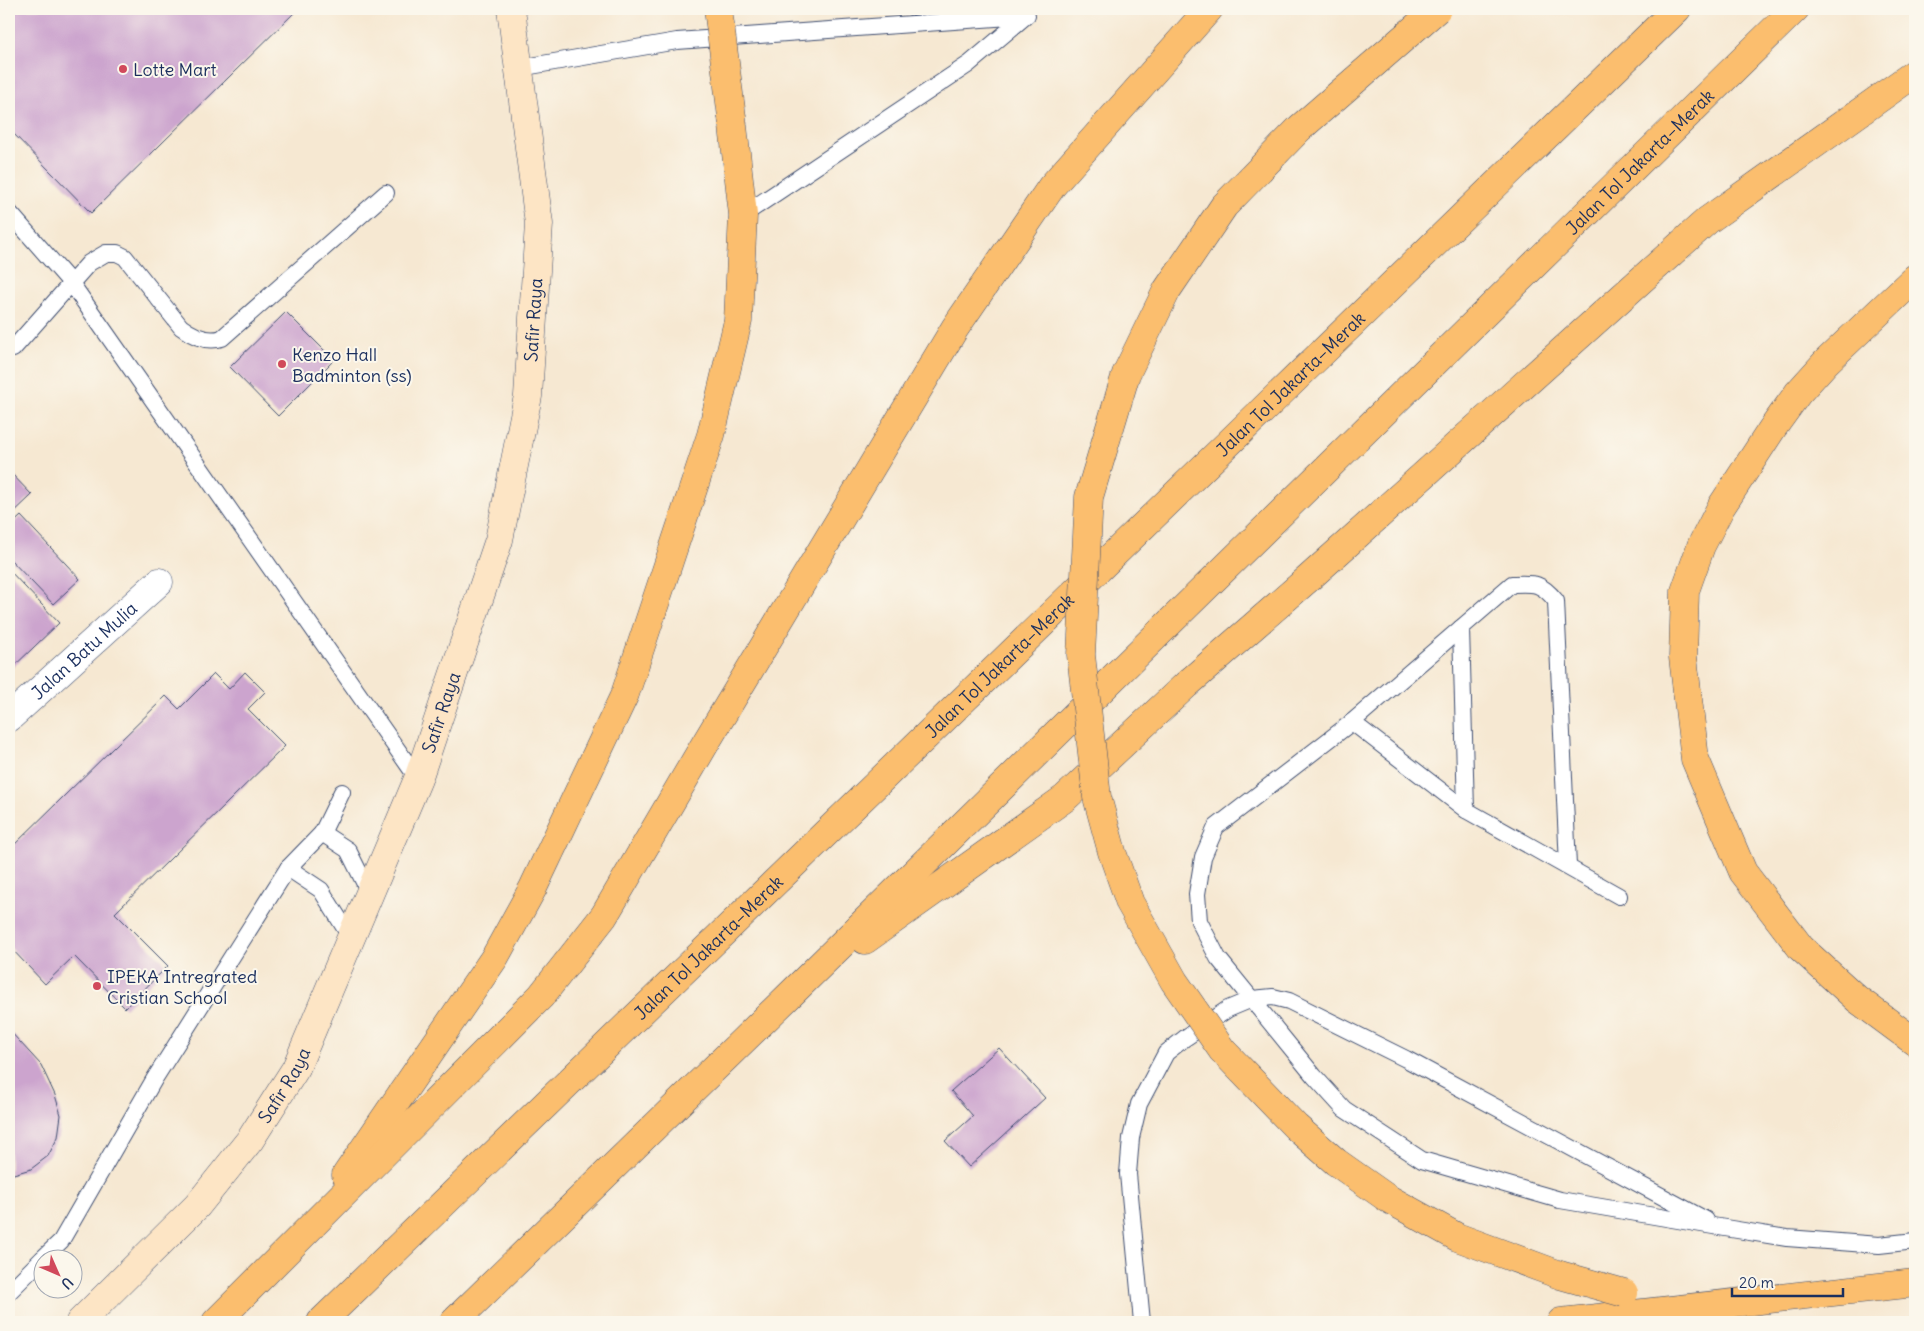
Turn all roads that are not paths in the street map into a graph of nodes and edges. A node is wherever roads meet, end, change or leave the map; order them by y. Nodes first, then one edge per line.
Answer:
1 (511, 9) edge
2 (718, 9) edge
3 (1209, 9) edge
4 (1437, 9) edge
5 (1677, 9) edge
6 (1795, 9) edge
7 (1029, 12) edge
8 (519, 68) junction
9 (1915, 72) edge
10 (386, 193) dead end
11 (9, 212) edge
12 (743, 215) junction
13 (1915, 278) edge
14 (71, 284) junction
15 (10, 349) edge
16 (159, 582) dead end
17 (1461, 628) junction
18 (9, 718) edge
19 (1352, 722) junction
20 (418, 779) junction
21 (342, 792) dead end
22 (1466, 810) junction
23 (322, 832) junction
24 (1568, 866) junction
25 (288, 868) junction
26 (370, 894) junction
27 (1619, 896) dead end
28 (351, 938) junction
29 (796, 989) junction
30 (1252, 999) junction
31 (1915, 1042) edge
32 (1719, 1227) junction
33 (307, 1232) junction
34 (1915, 1241) edge
35 (54, 1248) edge
36 (32, 1270) edge
37 (1915, 1283) edge
38 (9, 1292) edge
39 (1627, 1304) junction
40 (80, 1322) edge
41 (216, 1322) edge
42 (321, 1322) edge
43 (454, 1322) edge
44 (1142, 1322) edge
45 (1561, 1322) edge

1 - 8 street, Safir Raya
2 - 12 highway, bridge
3 - 33 highway
4 - 39 highway, bridge
5 - 42 highway, Jalan Tol Jakarta–Merak
6 - 29 highway, Jalan Tol Jakarta–Merak
7 - 8 lane
7 - 12 lane
8 - 20 street, Safir Raya
9 - 29 highway
10 - 14 lane
11 - 14 lane
12 - 33 highway
13 - 31 highway
14 - 15 lane
14 - 20 lane
16 - 18 street, Jalan Batu Mulia
17 - 19 lane
17 - 22 lane
17 - 24 lane
19 - 22 lane
19 - 30 lane
20 - 26 street, Safir Raya
21 - 23 lane
22 - 24 lane
23 - 25 lane
23 - 26 lane
24 - 27 lane
25 - 28 lane
25 - 35 lane
26 - 28 street, Safir Raya
28 - 40 street, Safir Raya
29 - 43 highway, Jalan Tol Jakarta–Merak
30 - 32 lane
30 - 32 lane
30 - 44 lane
32 - 34 lane
33 - 41 highway
36 - 38 lane
37 - 39 highway
39 - 45 highway

